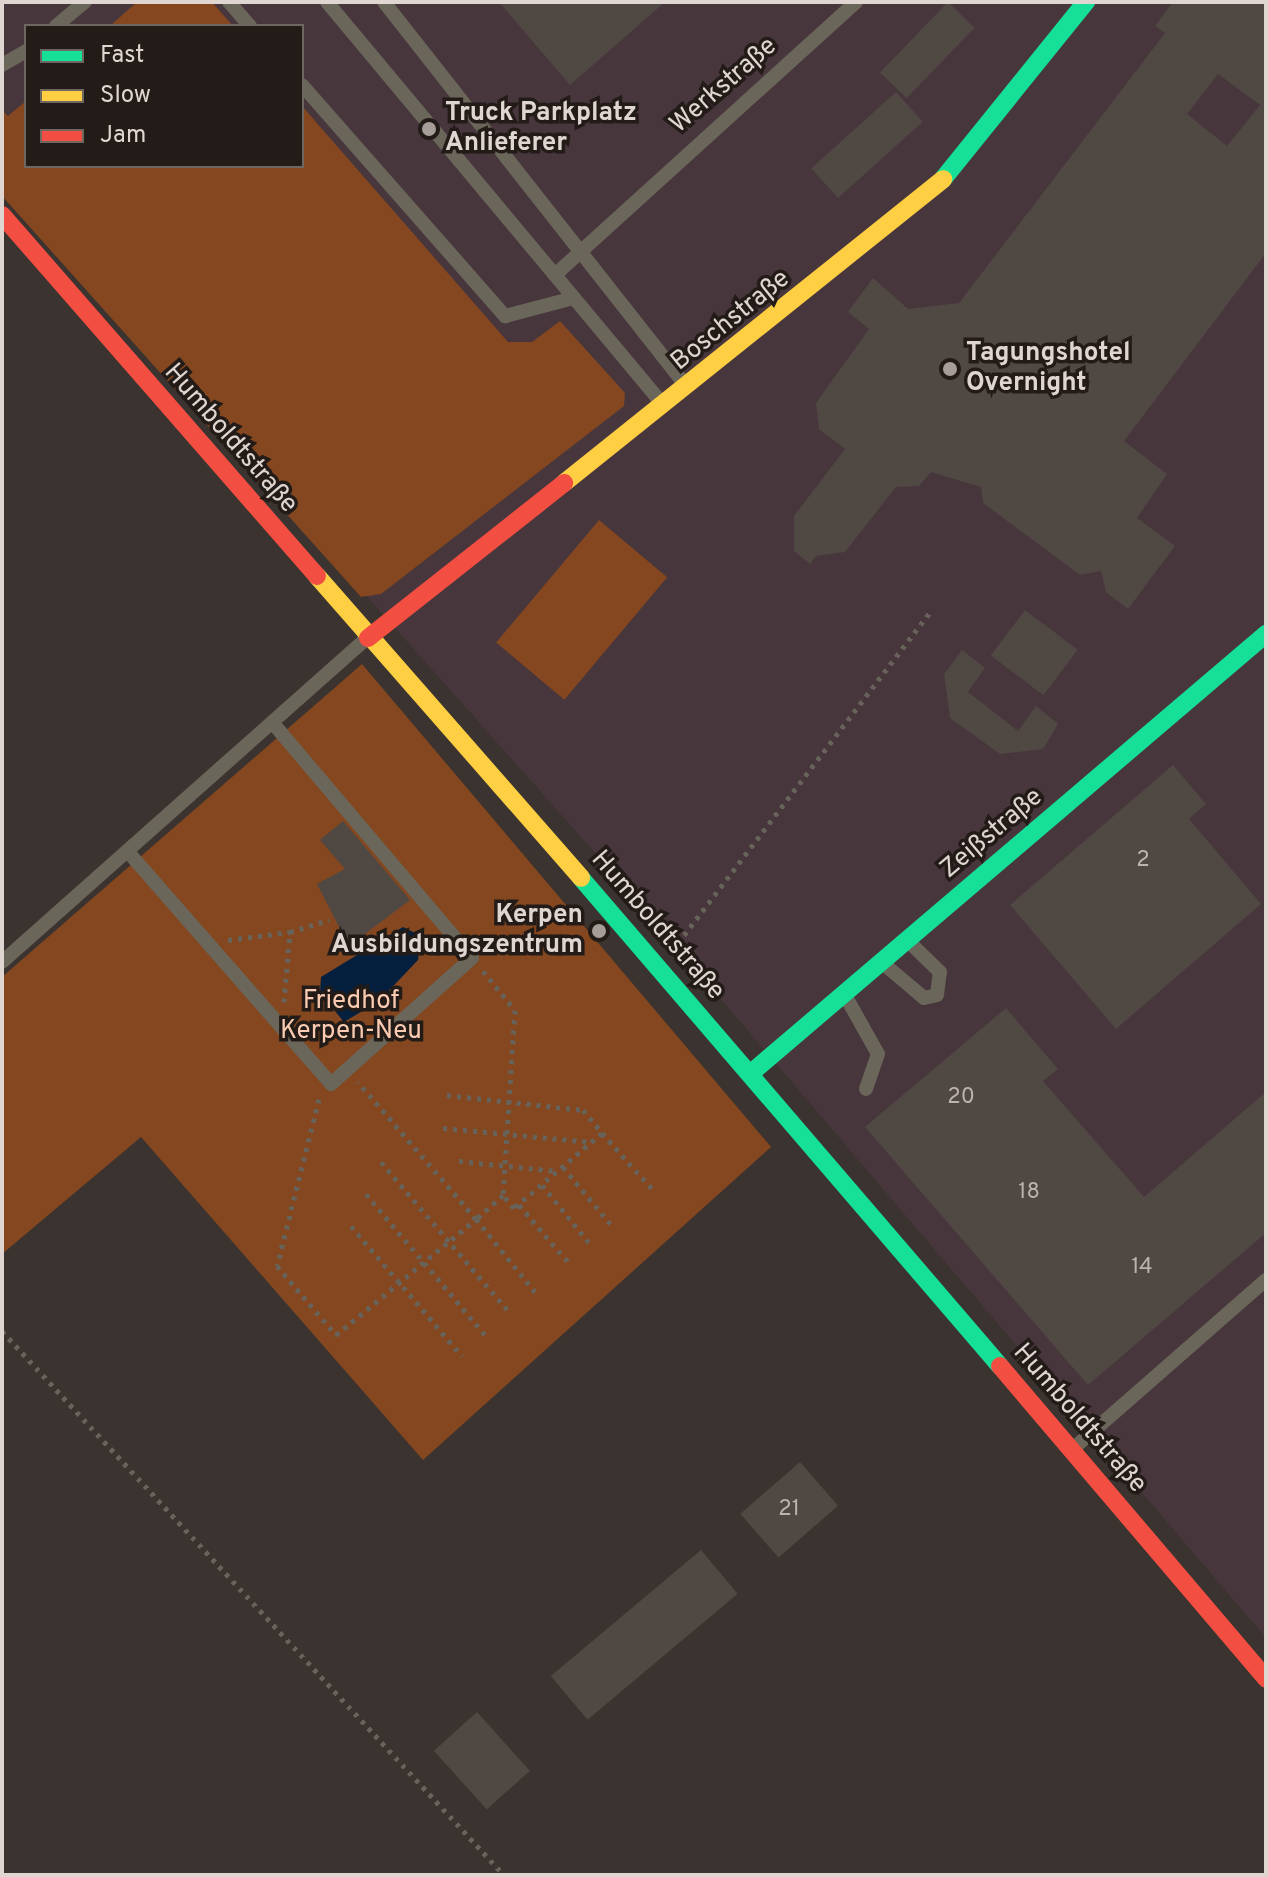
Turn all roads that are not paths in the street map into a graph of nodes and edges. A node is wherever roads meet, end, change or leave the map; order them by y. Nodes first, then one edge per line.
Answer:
1 (85, 2) edge
2 (229, 2) edge
3 (327, 2) edge
4 (384, 2) edge
5 (856, 2) edge
6 (1086, 2) edge
7 (58, 24) edge
8 (248, 24) edge
9 (24, 52) edge
10 (2, 65) edge
11 (304, 87) edge
12 (2, 215) edge
13 (577, 248) junction
14 (556, 274) junction
15 (570, 299) junction
16 (689, 390) junction
17 (665, 408) junction
18 (1266, 634) edge
19 (368, 638) junction
20 (272, 722) junction
21 (129, 853) junction
22 (906, 940) junction
23 (882, 961) junction
24 (2, 962) edge
25 (843, 993) junction
26 (751, 1073) junction
27 (866, 1089) dead end
28 (1266, 1280) edge
29 (1071, 1450) junction
30 (1266, 1679) edge

1 - 7 lane
2 - 8 lane
3 - 14 lane
4 - 13 lane
5 - 13 lane, Werkstraße
6 - 16 street, Boschstraße
9 - 10 lane
11 - 15 lane
12 - 19 street, Humboldtstraße
13 - 14 lane, Werkstraße
13 - 16 lane
14 - 15 lane
15 - 17 lane
16 - 17 street, Boschstraße
17 - 19 street, Boschstraße
18 - 22 street, Zeißstraße
19 - 20 lane
19 - 26 street, Humboldtstraße
20 - 21 lane
20 - 21 lane
21 - 24 lane
22 - 23 street, Zeißstraße
22 - 23 lane
23 - 25 street, Zeißstraße
25 - 26 street, Zeißstraße
25 - 27 lane
26 - 29 street, Humboldtstraße
28 - 29 lane
29 - 30 street, Humboldtstraße

